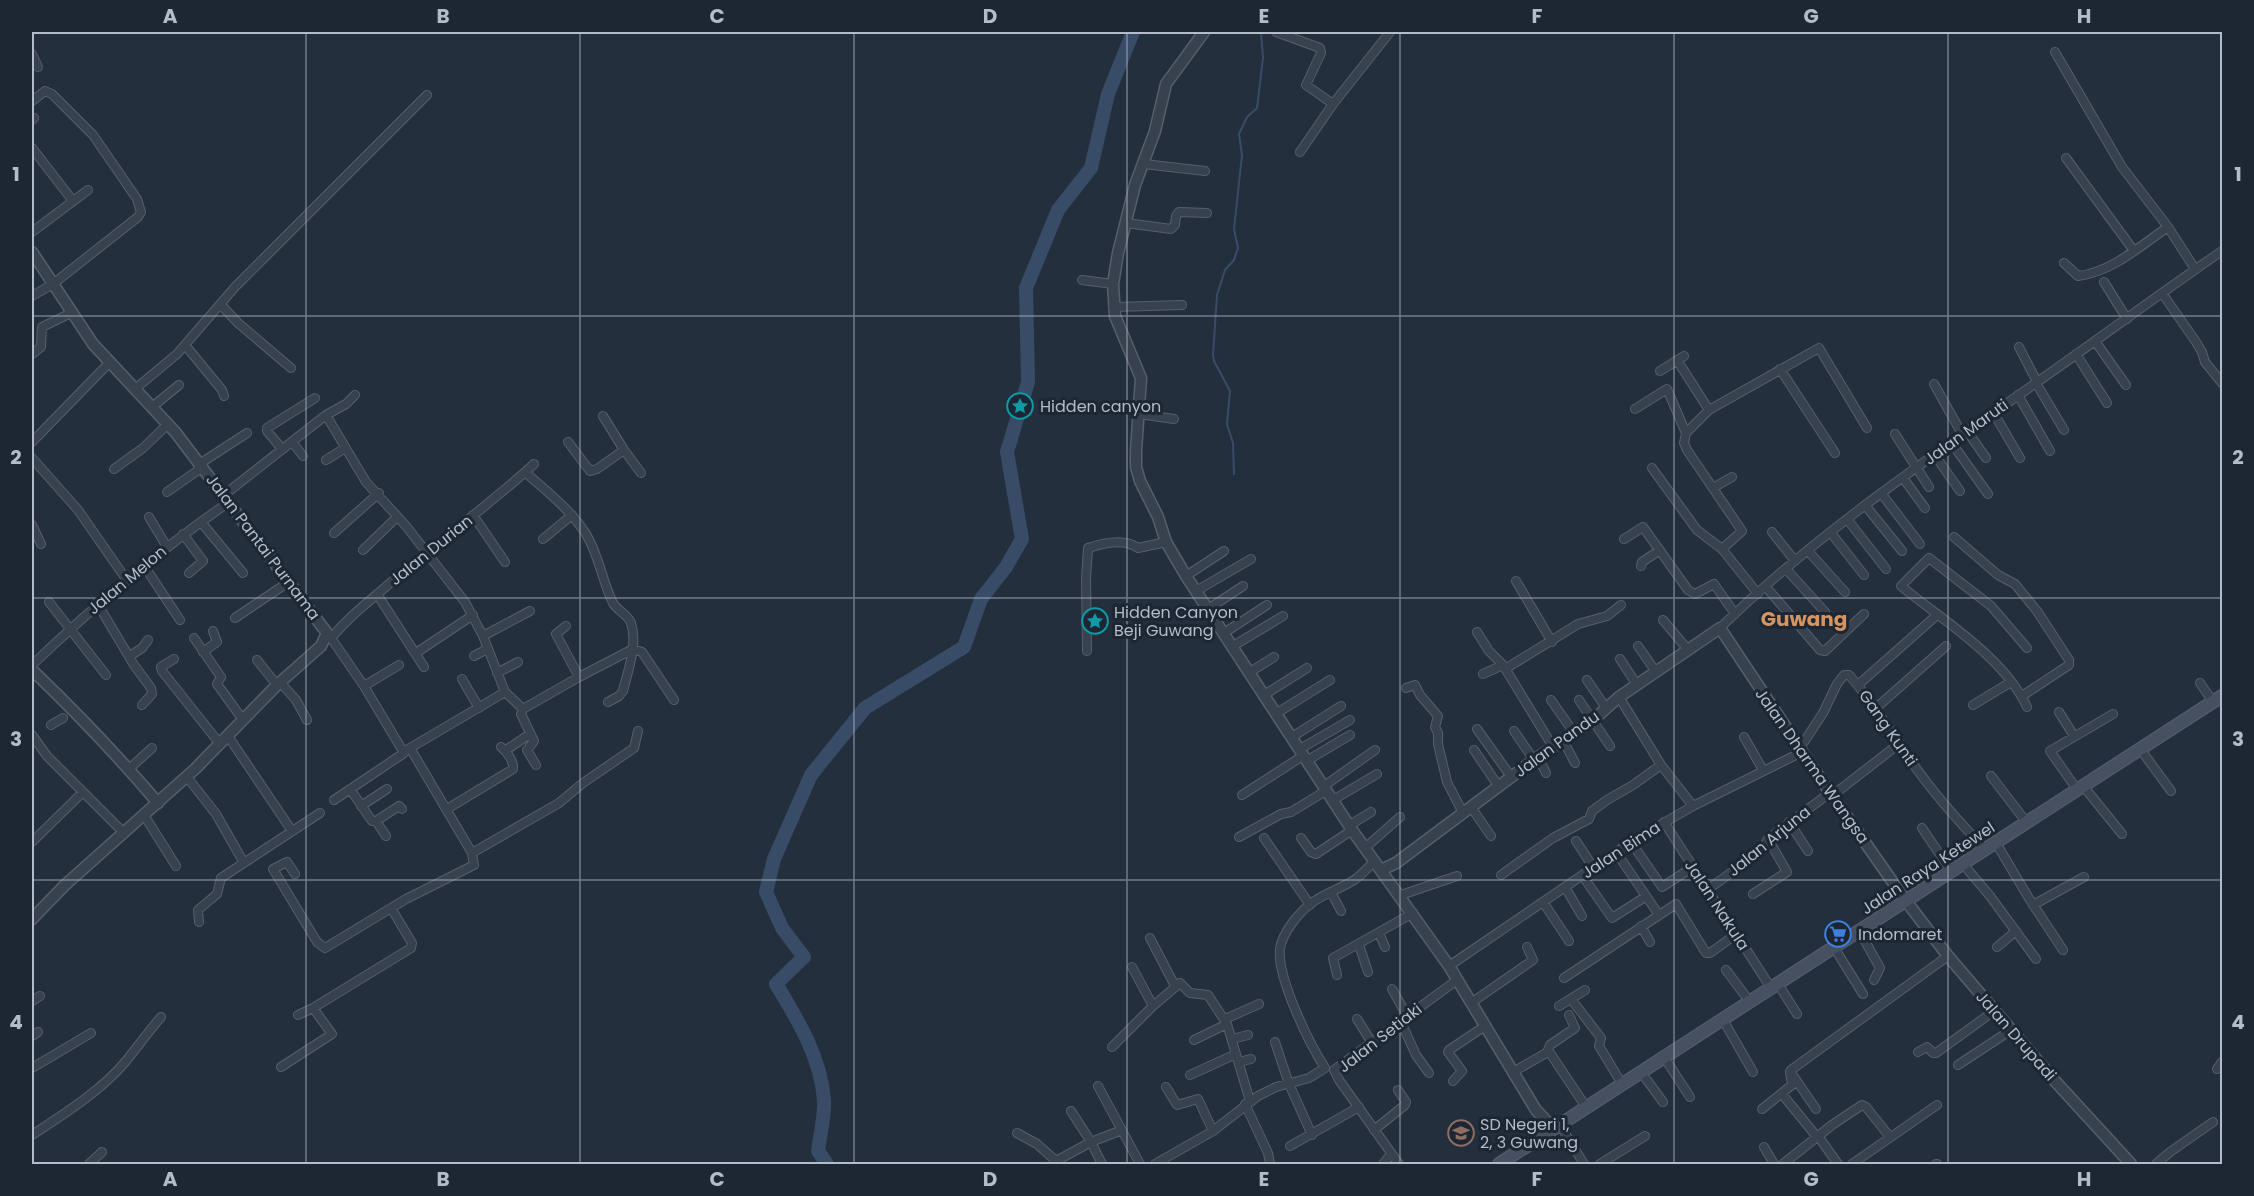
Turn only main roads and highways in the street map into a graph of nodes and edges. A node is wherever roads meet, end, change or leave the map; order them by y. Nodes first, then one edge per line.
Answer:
1 (2218, 699) edge
2 (1499, 1164) edge

1 - 2 main road, Jalan Raya Ketewel

